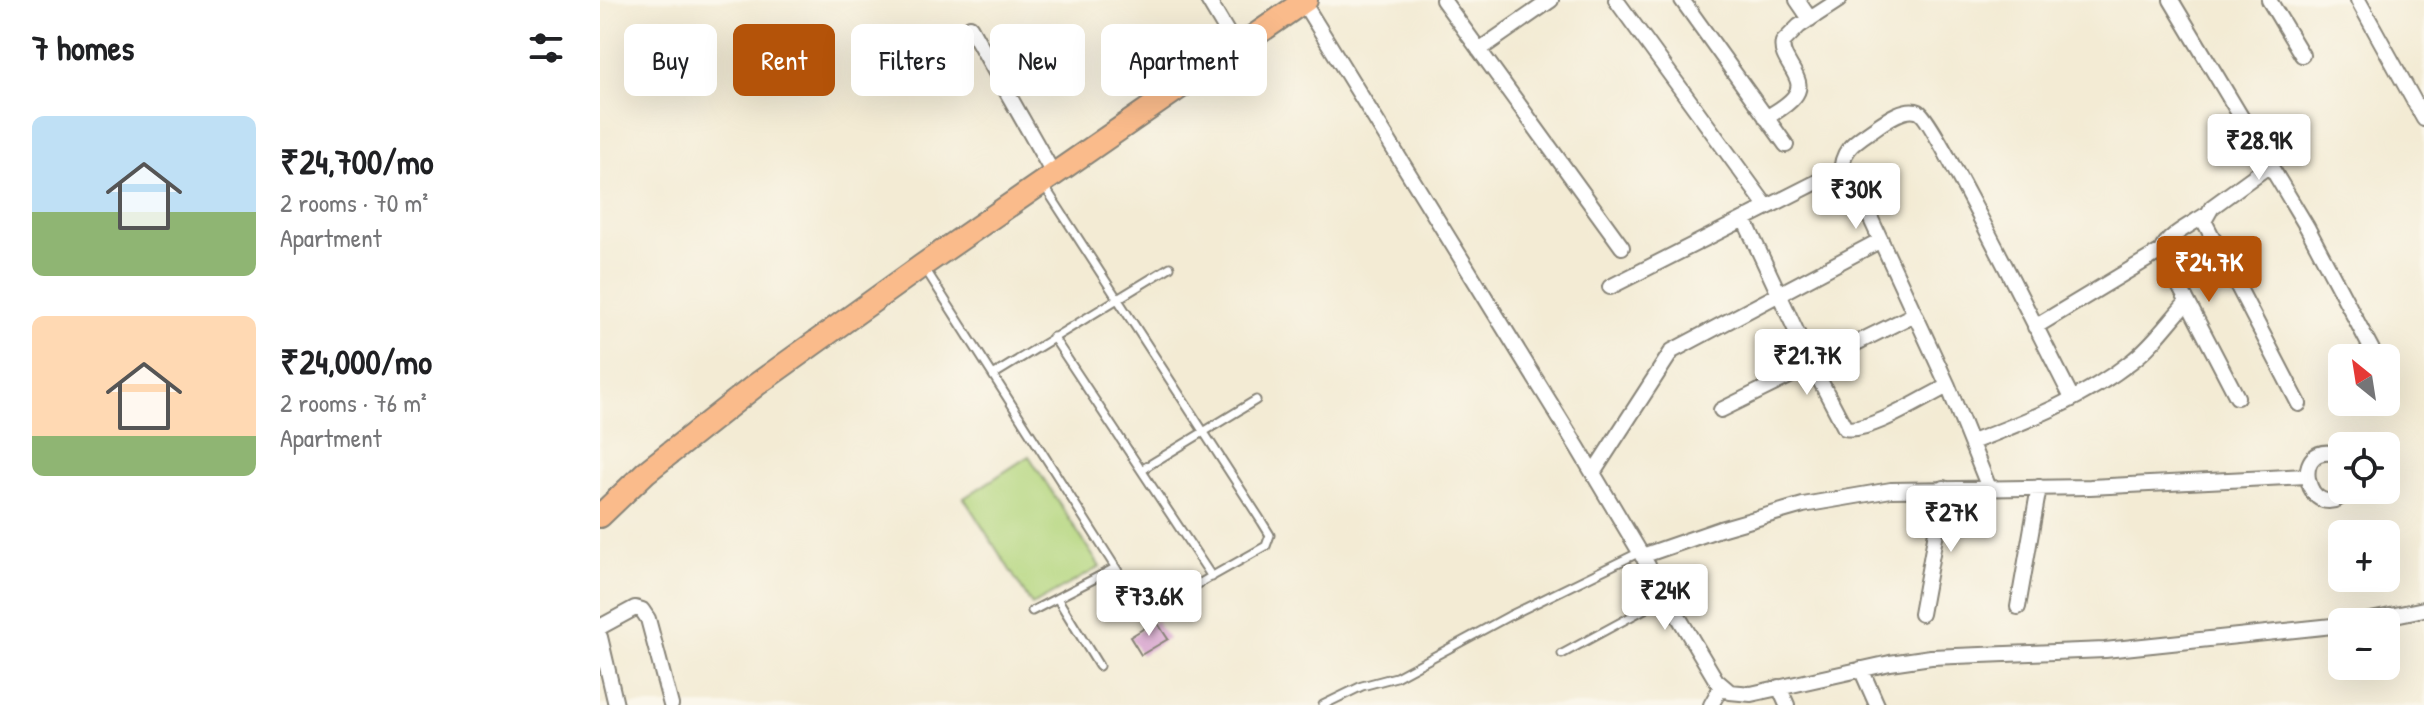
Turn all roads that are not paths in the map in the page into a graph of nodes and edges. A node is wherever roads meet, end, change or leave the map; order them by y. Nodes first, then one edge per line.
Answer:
1 (1208, 0) edge
2 (1443, 0) edge
3 (1551, 0) edge
4 (1616, 0) edge
5 (1682, 0) edge
6 (1797, 0) edge
7 (1839, 0) edge
8 (2171, 0) edge
9 (2269, 0) edge
10 (2358, 0) edge
11 (1305, 1) edge
12 (1810, 19) junction
13 (1222, 24) edge
14 (1267, 26) edge
15 (974, 35) edge
16 (1479, 50) junction
17 (2302, 55) dead end
18 (1166, 96) edge
19 (2419, 99) edge
20 (1766, 118) junction
21 (2424, 119) edge
22 (1786, 145) dead end
23 (2271, 164) junction
24 (1841, 175) junction
25 (1048, 179) junction
26 (1767, 207) junction
27 (2204, 216) junction
28 (1744, 219) junction
29 (1881, 240) junction
30 (1622, 247) dead end
31 (2161, 251) junction
32 (923, 265) junction
33 (1170, 267) dead end
34 (1610, 287) dead end
35 (1779, 294) junction
36 (1118, 297) junction
37 (2187, 302) junction
38 (1915, 314) junction
39 (2035, 327) junction
40 (1053, 337) junction
41 (2369, 344) edge
42 (1812, 365) junction
43 (993, 375) junction
44 (1948, 386) junction
45 (2237, 397) dead end
46 (2072, 398) junction
47 (1256, 400) dead end
48 (2299, 404) dead end
49 (1721, 410) dead end
50 (1203, 430) junction
51 (1972, 442) junction
52 (2328, 454) edge
53 (1141, 470) junction
54 (1593, 473) junction
55 (2306, 476) junction
56 (2039, 487) junction
57 (1944, 488) junction
58 (1989, 488) junction
59 (2328, 499) edge
60 (600, 516) edge
61 (1641, 554) junction
62 (1115, 568) junction
63 (1212, 577) junction
64 (1667, 597) junction
65 (1057, 598) junction
66 (2018, 607) dead end
67 (2424, 609) edge
68 (1032, 611) dead end
69 (1921, 614) dead end
70 (2400, 614) edge
71 (2328, 626) edge
72 (600, 627) edge
73 (600, 637) edge
74 (1562, 654) dead end
75 (1099, 666) dead end
76 (1861, 669) junction
77 (1721, 687) junction
78 (1779, 687) junction
79 (616, 705) edge
80 (671, 705) edge
81 (1323, 705) edge
82 (1711, 705) edge
83 (1787, 705) edge
84 (1877, 705) edge

1 - 13 street
2 - 16 street
3 - 16 street
4 - 26 street
5 - 20 street
6 - 12 street
7 - 12 street
8 - 23 street
9 - 17 street
10 - 19 street
11 - 14 main road
11 - 54 street
12 - 20 street
15 - 25 street
16 - 30 street
18 - 25 main road
19 - 21 street
20 - 22 street
23 - 27 street
23 - 41 street
24 - 26 street
24 - 29 street
24 - 39 street
25 - 32 main road
25 - 36 lane
26 - 28 street
27 - 31 street
27 - 48 street
28 - 34 street
28 - 35 street
29 - 35 street
29 - 38 street
31 - 37 street
31 - 39 street
32 - 43 lane
32 - 60 main road
33 - 36 lane
35 - 42 street
35 - 54 street
36 - 40 lane
36 - 50 lane
37 - 45 street
37 - 46 street
38 - 42 street
38 - 44 street
39 - 46 street
40 - 43 lane
40 - 53 lane
42 - 44 street
42 - 49 street
43 - 62 lane
44 - 51 street
46 - 51 street
47 - 50 lane
50 - 53 lane
50 - 63 lane
51 - 58 street
52 - 55 street
53 - 63 lane
54 - 61 street
55 - 56 street
55 - 59 street
56 - 58 street
56 - 66 street
57 - 58 street
57 - 61 street
57 - 69 street
61 - 64 street
61 - 81 lane
62 - 63 lane
62 - 65 lane
64 - 74 lane
64 - 77 street
65 - 68 lane
65 - 75 lane
67 - 70 street
71 - 76 street
72 - 80 street
73 - 79 street
76 - 78 street
76 - 84 street
77 - 78 street
77 - 82 street
78 - 83 street

